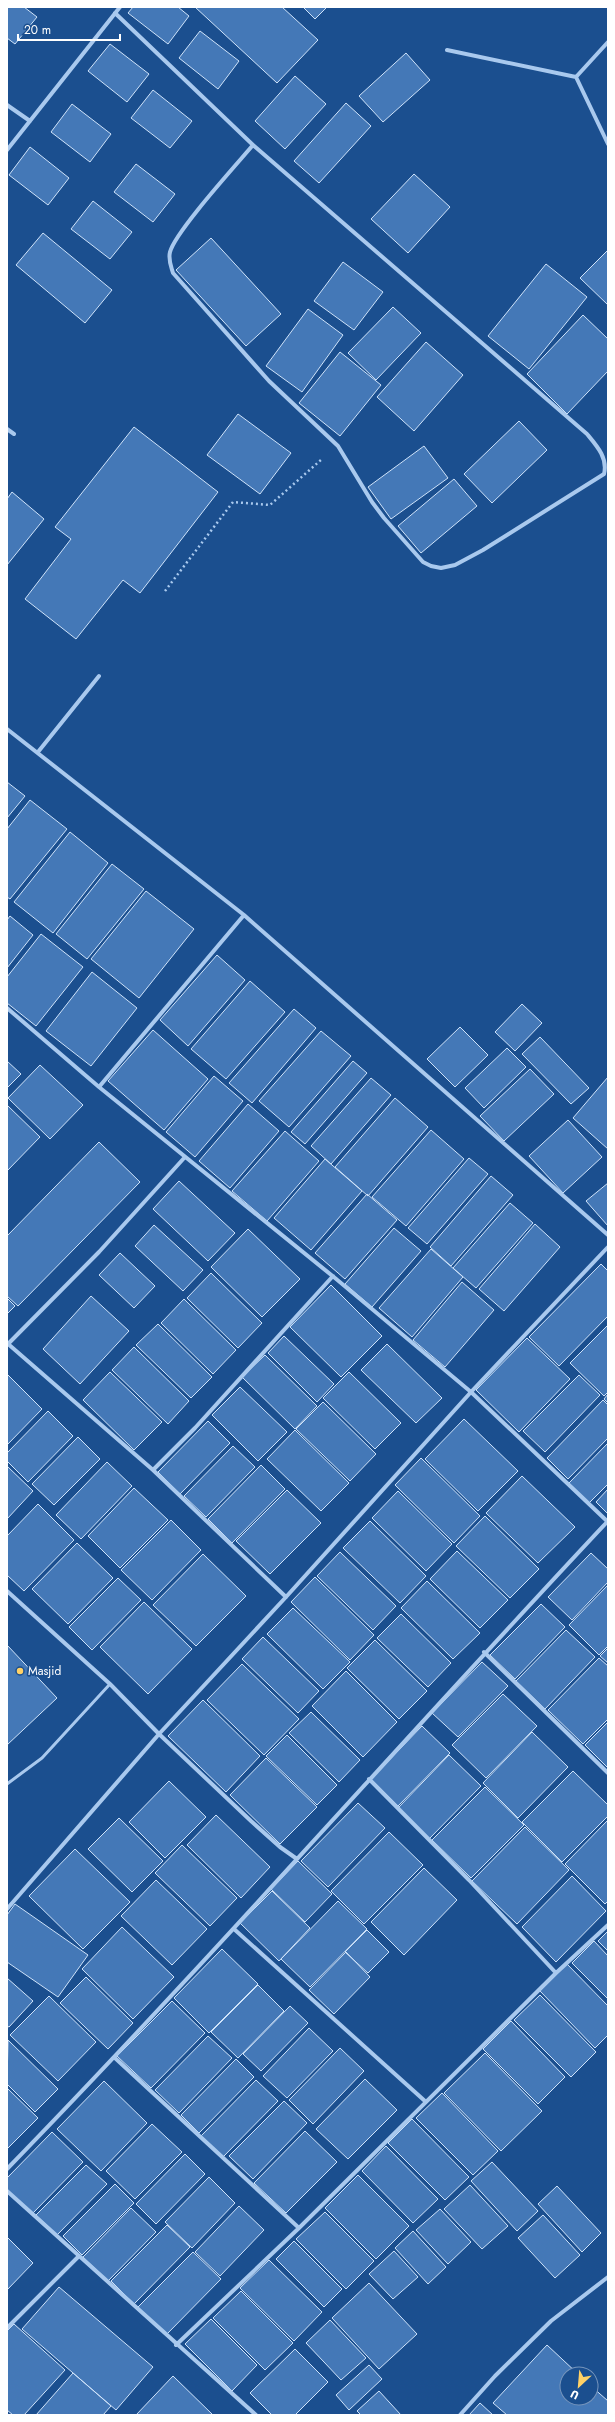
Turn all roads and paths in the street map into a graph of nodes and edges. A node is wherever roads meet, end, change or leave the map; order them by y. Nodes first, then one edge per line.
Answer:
1 (120, 7) edge
2 (115, 13) junction
3 (608, 42) edge
4 (447, 50) dead end
5 (576, 77) junction
6 (7, 105) edge
7 (30, 121) junction
8 (608, 144) edge
9 (253, 145) junction
10 (7, 150) edge
11 (7, 429) edge
12 (14, 434) dead end
13 (338, 446) junction
14 (165, 591) dead end
15 (99, 676) dead end
16 (7, 729) edge
17 (38, 752) junction
18 (244, 915) junction
19 (9, 1010) edge
20 (7, 1015) edge
21 (99, 1087) junction
22 (185, 1157) junction
23 (608, 1235) edge
24 (608, 1247) edge
25 (333, 1276) junction
26 (8, 1344) edge
27 (471, 1392) junction
28 (153, 1470) junction
29 (608, 1522) edge
30 (7, 1591) edge
31 (286, 1597) junction
32 (484, 1652) junction
33 (110, 1684) junction
34 (158, 1734) junction
35 (608, 1773) edge
36 (369, 1779) junction
37 (7, 1784) edge
38 (297, 1859) junction
39 (7, 1910) edge
40 (608, 1925) edge
41 (234, 1929) junction
42 (556, 1973) junction
43 (115, 2058) junction
44 (426, 2102) junction
45 (7, 2169) edge
46 (7, 2191) edge
47 (299, 2228) junction
48 (79, 2256) junction
49 (608, 2276) edge
50 (7, 2328) edge
51 (176, 2345) junction
52 (256, 2415) edge
53 (460, 2415) edge

1 - 2 street
2 - 7 street
2 - 9 street
3 - 5 street
4 - 5 street
5 - 8 street
6 - 7 street
7 - 10 street
9 - 13 street
9 - 13 street
11 - 12 street
13 - 14 path
15 - 17 street
16 - 17 street
17 - 18 street
18 - 21 street
18 - 23 street
19 - 20 street
19 - 21 street
21 - 22 street
22 - 25 street
22 - 26 street
24 - 27 street
25 - 27 street
25 - 28 street
26 - 28 street
27 - 29 street
27 - 31 street
28 - 31 street
29 - 32 street
30 - 33 street
31 - 34 street
32 - 35 street
32 - 36 street
33 - 34 street
33 - 37 lane
34 - 38 street
34 - 39 street
36 - 38 street
36 - 42 street
38 - 41 street
40 - 42 street
41 - 43 street
41 - 44 street
42 - 44 street
43 - 45 street
43 - 47 street
44 - 47 street
46 - 48 street
47 - 51 street
48 - 50 street
48 - 51 street
49 - 53 street
51 - 52 street

